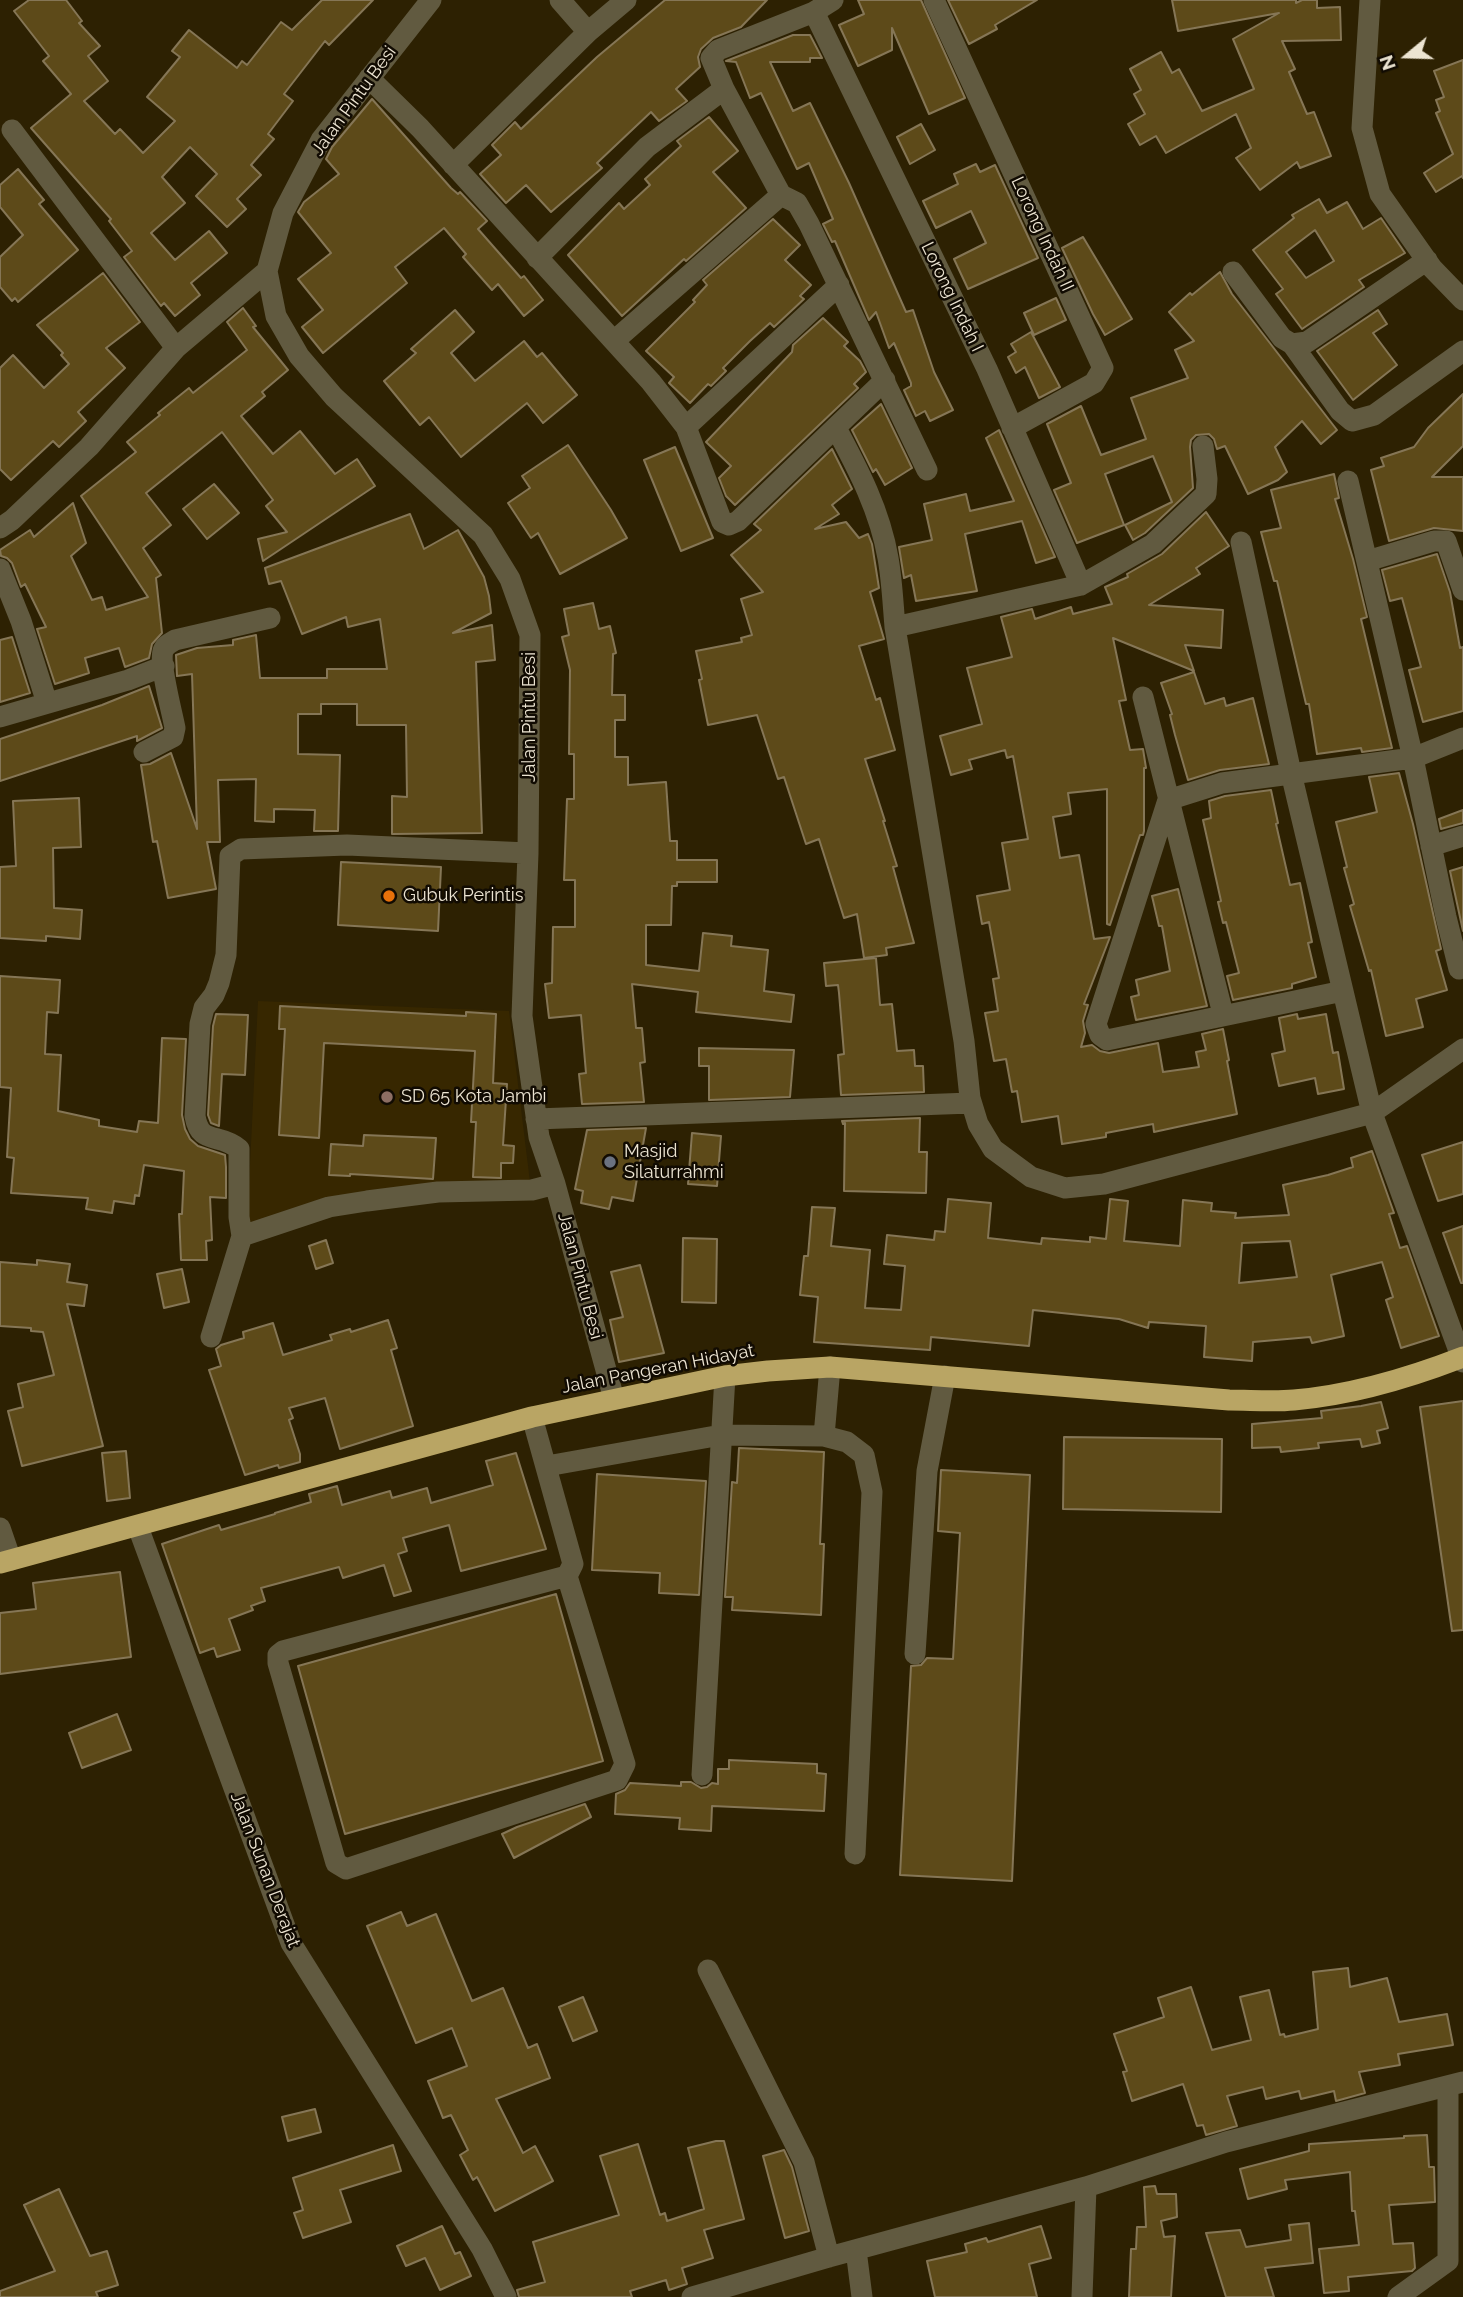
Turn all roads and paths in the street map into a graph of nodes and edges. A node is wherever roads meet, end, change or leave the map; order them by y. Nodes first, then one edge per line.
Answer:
1 (431, 0) edge
2 (560, 0) edge
3 (626, 0) edge
4 (834, 0) edge
5 (934, 0) edge
6 (1370, 0) edge
7 (814, 12) junction
8 (588, 32) junction
9 (369, 78) junction
10 (724, 89) junction
11 (12, 130) dead end
12 (453, 165) junction
13 (781, 195) junction
14 (537, 258) junction
15 (1427, 260) junction
16 (267, 271) junction
17 (1233, 272) dead end
18 (839, 285) junction
19 (1463, 300) edge
20 (614, 341) junction
21 (1292, 344) junction
22 (176, 348) junction
23 (1463, 351) edge
24 (885, 380) junction
25 (685, 427) junction
26 (836, 428) junction
27 (1012, 428) junction
28 (1203, 446) dead end
29 (927, 470) dead end
30 (1348, 481) dead end
31 (0, 528) edge
32 (1241, 541) dead end
33 (1367, 561) junction
34 (0, 569) edge
35 (1081, 585) junction
36 (1463, 590) edge
37 (270, 618) dead end
38 (895, 628) junction
39 (164, 666) junction
40 (1143, 697) dead end
41 (47, 703) junction
42 (0, 717) edge
43 (1463, 738) edge
44 (144, 752) dead end
45 (1413, 758) junction
46 (1292, 773) junction
47 (1168, 800) junction
48 (1463, 836) edge
49 (1431, 846) junction
50 (528, 853) junction
51 (1459, 970) dead end
52 (1343, 991) junction
53 (1223, 1014) junction
54 (1463, 1049) edge
55 (971, 1103) junction
56 (1372, 1113) junction
57 (536, 1119) junction
58 (555, 1184) junction
59 (242, 1236) junction
60 (211, 1337) dead end
61 (1462, 1359) edge
62 (830, 1367) junction
63 (724, 1376) junction
64 (945, 1376) junction
65 (614, 1399) junction
66 (532, 1418) junction
67 (721, 1435) junction
68 (824, 1436) junction
69 (547, 1466) junction
70 (138, 1527) junction
71 (0, 1528) edge
72 (5, 1562) edge
73 (567, 1576) junction
74 (915, 1654) dead end
75 (702, 1775) dead end
76 (855, 1854) dead end
77 (708, 1970) dead end
78 (1455, 2084) edge
79 (1086, 2187) junction
80 (856, 2250) junction
81 (829, 2257) junction
82 (1456, 2259) edge
83 (506, 2297) edge
84 (692, 2297) edge
85 (862, 2297) edge
86 (1082, 2297) edge
87 (1398, 2297) edge

1 - 9 street, Jalan Pintu Besi
2 - 8 street
3 - 8 street
4 - 7 street
5 - 27 street, Lorong Indah II
6 - 15 street
7 - 10 street
7 - 27 street, Lorong Indah I
8 - 12 street
9 - 12 street
9 - 16 street, Jalan Pintu Besi
10 - 13 street
10 - 14 street
11 - 22 street
12 - 14 street
13 - 18 street
13 - 20 street
14 - 20 street
15 - 19 street
15 - 21 street
16 - 22 street
16 - 50 street, Jalan Pintu Besi
17 - 21 street
18 - 24 street
18 - 25 street
20 - 25 street
21 - 23 street
22 - 31 street
24 - 26 street
24 - 29 street
25 - 26 street
26 - 38 street
27 - 35 street, Lorong Indah I
28 - 35 street
30 - 33 street
32 - 46 street
33 - 36 street
33 - 45 street
34 - 41 street
35 - 38 street
37 - 39 street
38 - 55 street
39 - 41 street
39 - 44 street
40 - 47 street
41 - 42 street
43 - 45 street
45 - 46 street
45 - 49 street
46 - 47 street
46 - 52 street
47 - 53 street
47 - 53 street
48 - 49 street
49 - 51 street
50 - 57 street, Jalan Pintu Besi
50 - 59 street
52 - 53 street
52 - 56 street
54 - 56 street
55 - 56 street
55 - 57 street
56 - 61 street
57 - 58 street, Jalan Pintu Besi
58 - 59 street
58 - 65 street, Jalan Pintu Besi
59 - 60 street
61 - 64 highway, Jalan Pangeran Hidayat
62 - 63 highway, Jalan Pangeran Hidayat
62 - 64 highway, Jalan Pangeran Hidayat
62 - 68 street
63 - 65 highway, Jalan Pangeran Hidayat
63 - 67 street
64 - 74 street
65 - 66 highway, Jalan Pangeran Hidayat
66 - 69 street
66 - 70 highway, Jalan Pangeran Hidayat
67 - 68 street
67 - 69 street
67 - 75 street
68 - 76 street
69 - 73 street
70 - 72 highway, Jalan Pangeran Hidayat
70 - 83 street, Jalan Sunan Derajat
71 - 72 street
73 - 73 street
77 - 81 street
78 - 79 street
78 - 82 street
79 - 80 street
79 - 86 street
80 - 81 street
80 - 85 street
81 - 84 street
82 - 87 street

